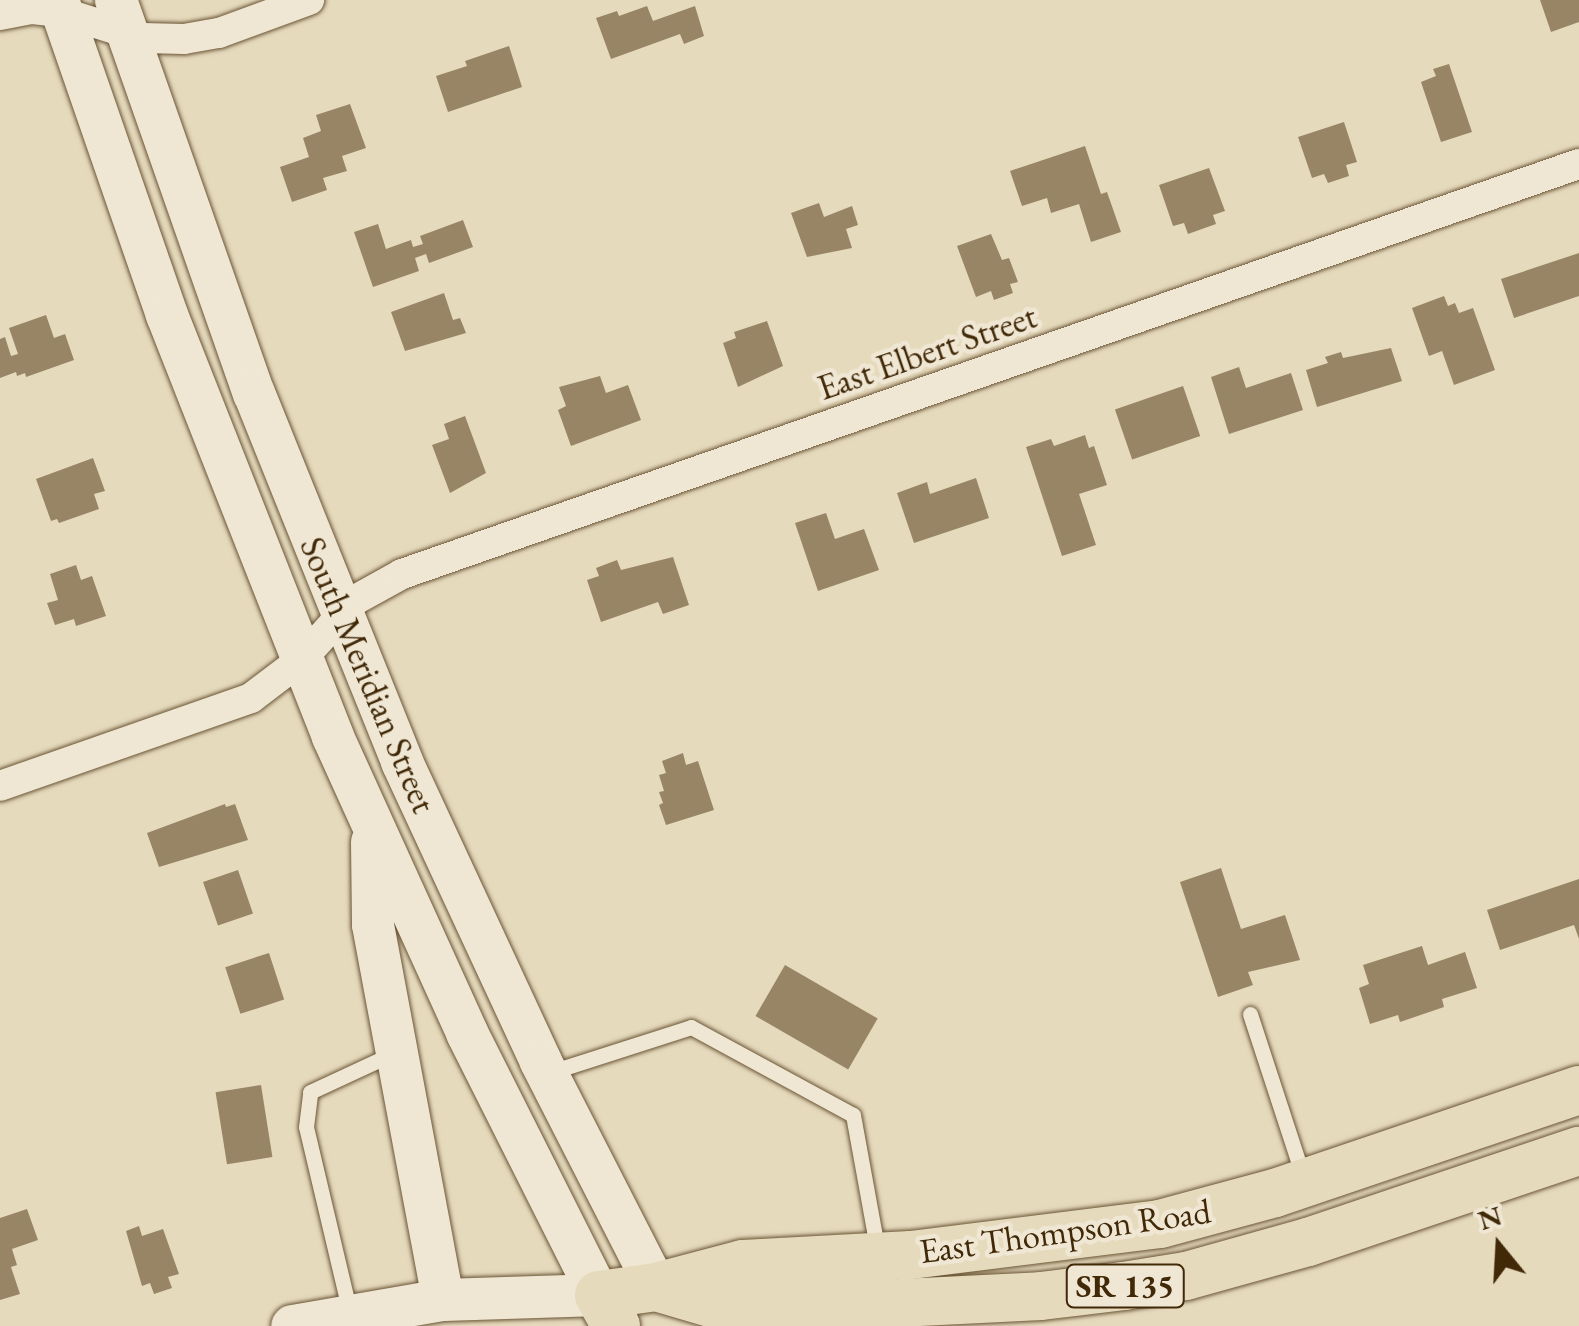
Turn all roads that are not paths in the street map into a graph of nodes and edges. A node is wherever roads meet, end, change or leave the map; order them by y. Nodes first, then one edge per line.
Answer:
1 (310, 0) edge
2 (0, 15) edge
3 (93, 15) edge
4 (1579, 164) edge
5 (321, 639) junction
6 (0, 786) edge
7 (372, 826) junction
8 (1250, 1014) dead end
9 (396, 1052) junction
10 (547, 1073) junction
11 (1579, 1090) edge
12 (1579, 1151) edge
13 (1306, 1182) junction
14 (878, 1256) junction
15 (666, 1306) edge
16 (607, 1310) edge
17 (350, 1313) junction
18 (447, 1313) edge
19 (292, 1326) edge

1 - 3 street
2 - 3 street
3 - 5 main road, South Meridian Street
3 - 5 main road, South Meridian Street
4 - 5 street, East Elbert Street
5 - 6 street, East Elbert Street
5 - 7 main road, South Meridian Street
5 - 10 main road, South Meridian Street
7 - 9 main road, South Meridian Street
7 - 16 main road, South Meridian Street
8 - 13 lane
9 - 17 lane
9 - 18 main road, South Meridian Street
10 - 14 lane
10 - 15 main road, South Meridian Street
11 - 13 main road, East Thompson Road / SR 135
12 - 15 main road, East Thompson Road / SR 135
13 - 14 main road, East Thompson Road / SR 135
14 - 15 main road, East Thompson Road / SR 135
15 - 16 main road, East Thompson Road / SR 135
16 - 18 main road, East Thompson Road
17 - 18 main road, East Thompson Road
17 - 19 main road, East Thompson Road

